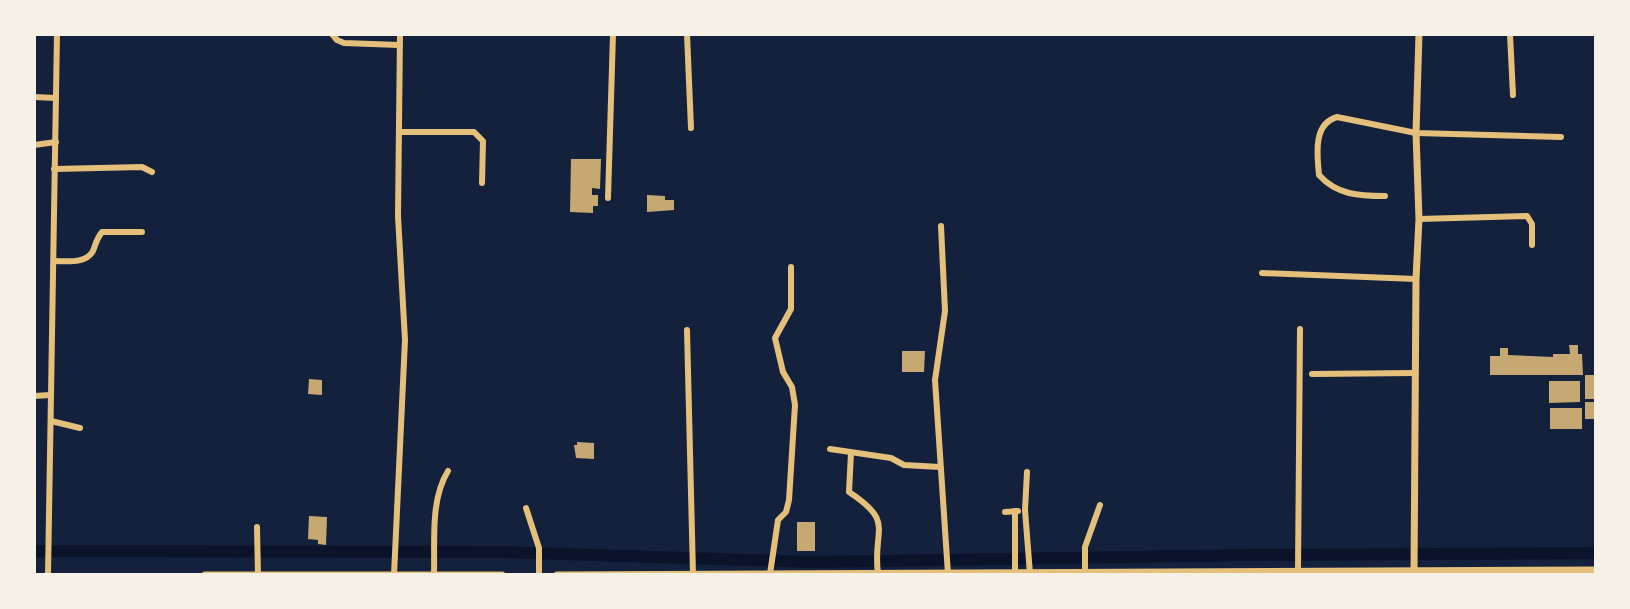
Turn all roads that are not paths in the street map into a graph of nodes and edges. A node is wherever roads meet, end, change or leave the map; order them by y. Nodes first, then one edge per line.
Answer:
1 (57, 34) edge
2 (332, 34) edge
3 (400, 34) edge
4 (613, 34) edge
5 (687, 34) edge
6 (1419, 34) edge
7 (1510, 34) edge
8 (399, 45) junction
9 (1513, 95) dead end
10 (34, 97) edge
11 (56, 98) junction
12 (691, 128) dead end
13 (399, 132) junction
14 (1416, 133) junction
15 (1561, 137) dead end
16 (56, 142) junction
17 (34, 145) edge
18 (54, 169) junction
19 (152, 172) dead end
20 (482, 183) dead end
21 (1385, 196) dead end
22 (608, 198) dead end
23 (1419, 219) junction
24 (941, 226) dead end
25 (142, 232) dead end
26 (1532, 245) dead end
27 (54, 261) junction
28 (791, 267) dead end
29 (1262, 273) dead end
30 (1416, 279) junction
31 (1300, 329) dead end
32 (687, 330) dead end
33 (1415, 373) junction
34 (1312, 374) dead end
35 (50, 395) junction
36 (34, 396) edge
37 (51, 421) junction
38 (80, 428) dead end
39 (830, 449) dead end
40 (851, 453) junction
41 (940, 467) junction
42 (448, 471) dead end
43 (1027, 472) dead end
44 (1100, 505) dead end
45 (526, 508) dead end
46 (1025, 510) junction
47 (1015, 511) junction
48 (1005, 512) dead end
49 (257, 527) dead end
50 (1014, 569) edge
51 (1029, 569) edge
52 (1414, 569) edge
53 (877, 570) edge
54 (948, 570) edge
55 (1596, 570) edge
56 (771, 571) edge
57 (1298, 571) junction
58 (1172, 573) edge
59 (693, 574) edge
60 (792, 574) edge
61 (1085, 574) edge
62 (1208, 574) edge
63 (48, 575) edge
64 (205, 575) edge
65 (258, 575) edge
66 (353, 575) edge
67 (394, 575) edge
68 (434, 575) edge
69 (502, 575) edge
70 (539, 575) edge
71 (557, 575) edge
72 (624, 575) edge
73 (867, 575) edge

1 - 11 street
2 - 8 street
3 - 8 street
4 - 22 street
5 - 12 street
6 - 14 street
7 - 9 street
8 - 13 street
10 - 11 street
11 - 16 street
13 - 20 street
13 - 67 street
14 - 15 street
14 - 21 street
14 - 23 street
16 - 17 street
16 - 18 street
18 - 19 street
18 - 27 street
23 - 26 street
23 - 30 street
24 - 41 street
25 - 27 street
27 - 35 street
28 - 56 street
29 - 30 street
30 - 33 street
31 - 57 street
32 - 59 street
33 - 34 street
33 - 52 street
35 - 36 street
35 - 37 street
37 - 38 street
37 - 63 street
39 - 40 street
40 - 41 street
40 - 53 street
41 - 54 street
42 - 68 street
43 - 46 street
44 - 61 street
45 - 70 street
46 - 47 street
46 - 51 street
47 - 48 street
47 - 50 street
49 - 65 street
50 - 51 street
50 - 54 street
51 - 61 street
52 - 55 street
52 - 57 street
53 - 54 street
53 - 73 street
56 - 59 street
56 - 60 street
57 - 62 street
58 - 61 street
58 - 62 street
59 - 72 street
60 - 73 street
64 - 65 street
65 - 66 street
66 - 67 street
67 - 68 street
68 - 69 street
71 - 72 street

